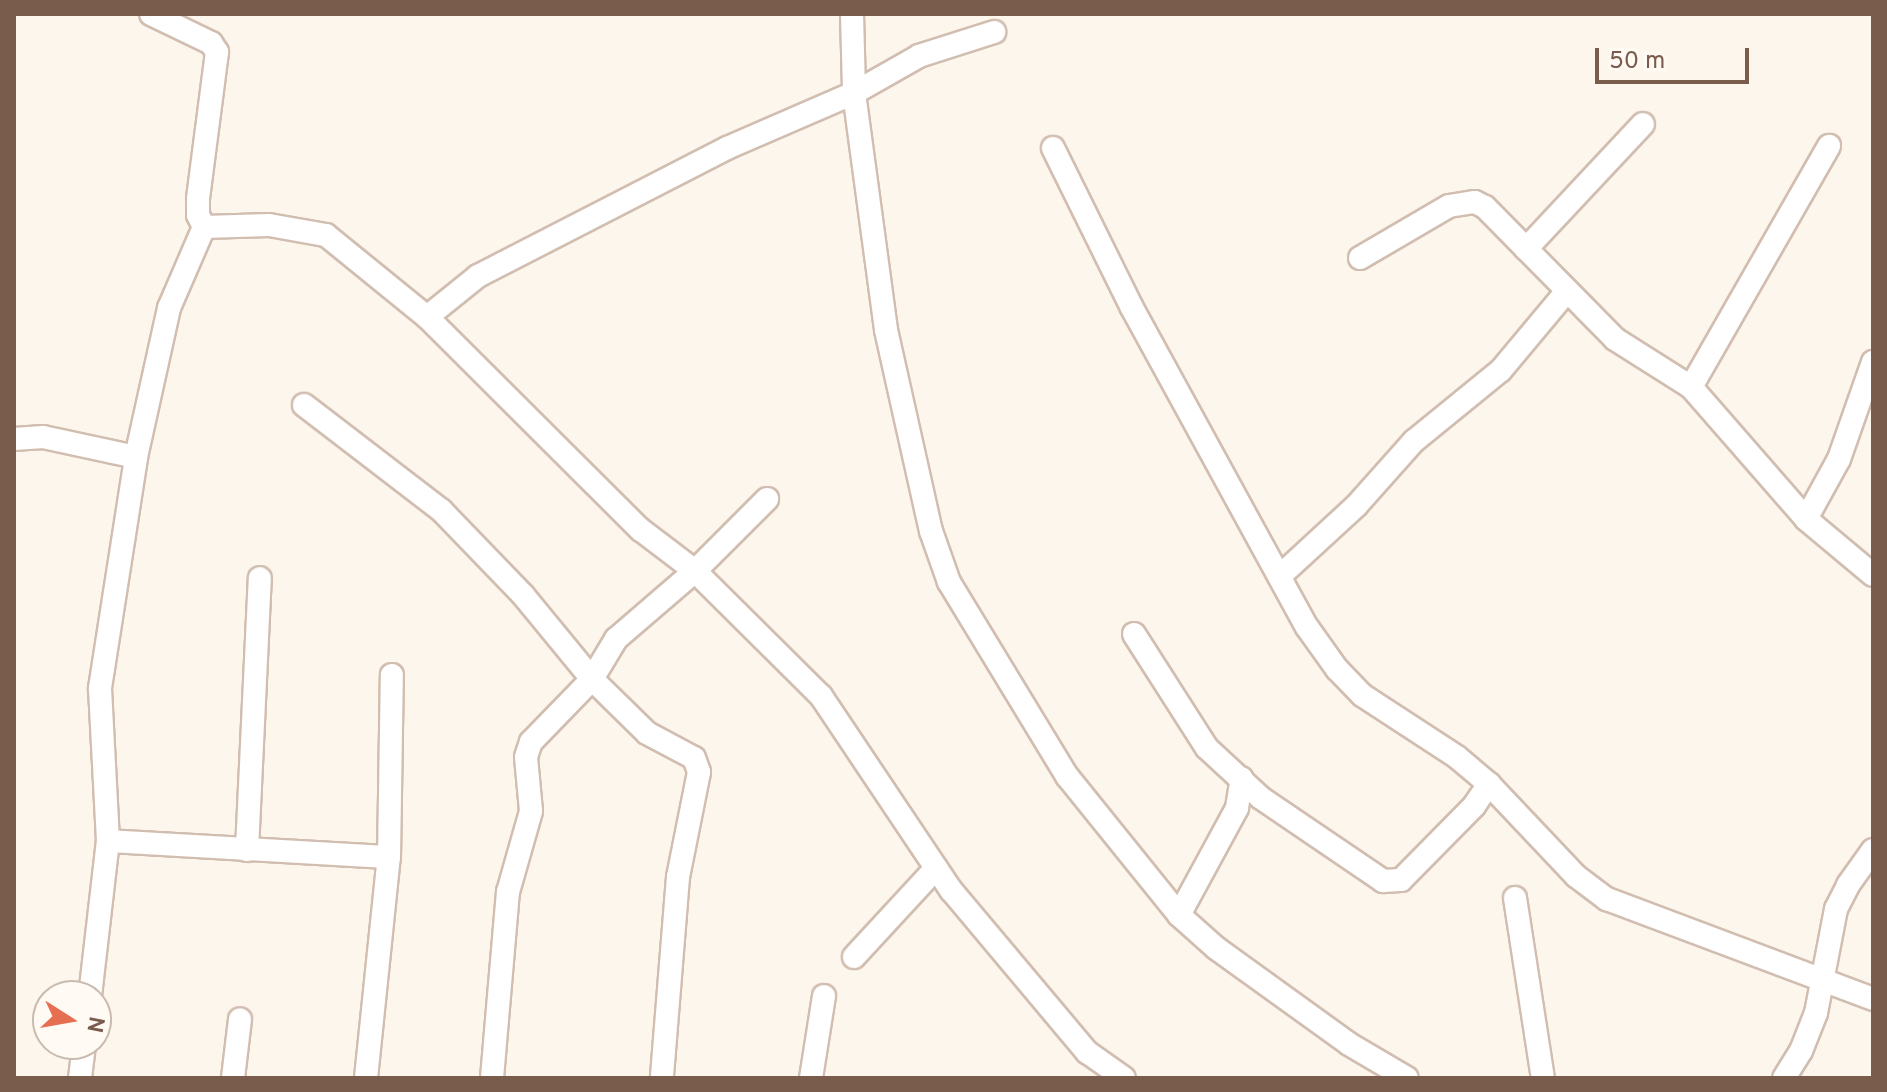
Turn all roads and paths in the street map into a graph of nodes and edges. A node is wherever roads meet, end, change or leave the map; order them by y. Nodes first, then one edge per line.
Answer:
1 (151, 14) edge
2 (852, 14) edge
3 (994, 32) dead end
4 (854, 93) junction
5 (1643, 124) dead end
6 (1829, 146) dead end
7 (1053, 148) dead end
8 (204, 227) junction
9 (1526, 249) junction
10 (1360, 258) dead end
11 (1567, 291) junction
12 (427, 317) junction
13 (1873, 362) edge
14 (1691, 387) junction
15 (304, 405) dead end
16 (14, 439) edge
17 (136, 457) junction
18 (767, 499) dead end
19 (1806, 519) junction
20 (695, 571) junction
21 (1281, 575) junction
22 (1873, 575) edge
23 (260, 578) dead end
24 (1134, 634) dead end
25 (392, 675) dead end
26 (592, 679) junction
27 (1242, 778) junction
28 (1489, 784) junction
29 (108, 841) junction
30 (247, 850) junction
31 (1873, 850) edge
32 (389, 857) junction
33 (936, 868) junction
34 (1515, 898) dead end
35 (1179, 915) junction
36 (854, 957) dead end
37 (92, 980) edge
38 (1824, 983) junction
39 (824, 996) dead end
40 (1873, 999) edge
41 (240, 1019) dead end
42 (233, 1078) edge
43 (366, 1078) edge
44 (492, 1078) edge
45 (662, 1078) edge
46 (811, 1078) edge
47 (1124, 1078) edge
48 (1407, 1078) edge
49 (1543, 1078) edge
50 (1784, 1078) edge

1 - 8 street
2 - 4 street
3 - 4 street
4 - 12 street
4 - 35 street
5 - 9 street
6 - 14 street
7 - 21 street
8 - 12 street
8 - 17 street
9 - 10 street
9 - 11 street
11 - 14 street
11 - 21 street
12 - 20 street
13 - 19 street
14 - 19 street
15 - 26 street
16 - 17 street
17 - 29 street
18 - 20 street
19 - 22 street
20 - 26 street
20 - 33 street
21 - 28 street
23 - 30 street
24 - 27 street
25 - 32 street
26 - 44 street
26 - 45 street
27 - 28 street
27 - 35 street
28 - 38 street
29 - 30 street
29 - 37 street
30 - 32 street
31 - 38 street
32 - 43 street
33 - 36 street
33 - 47 street
34 - 49 street
35 - 48 street
38 - 40 street
38 - 50 street
39 - 46 street
41 - 42 street

